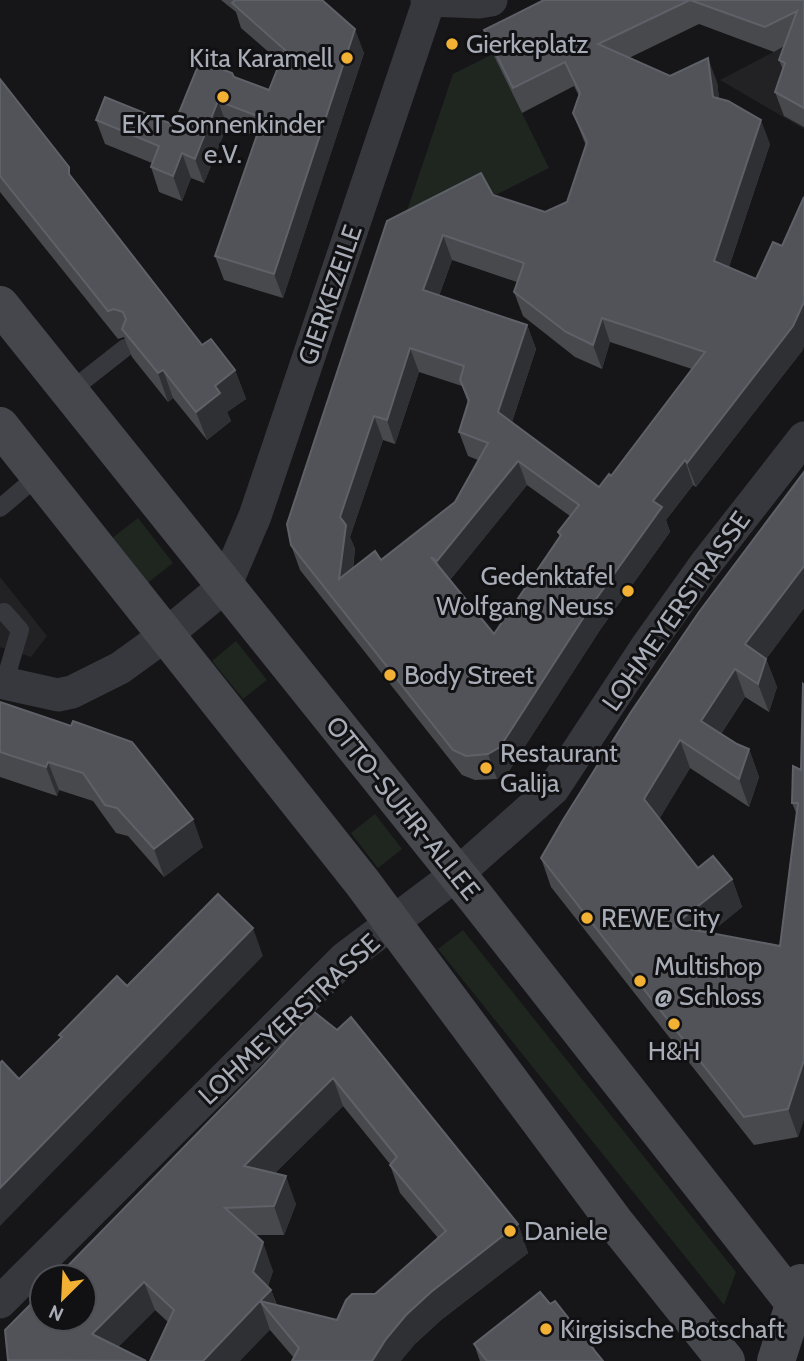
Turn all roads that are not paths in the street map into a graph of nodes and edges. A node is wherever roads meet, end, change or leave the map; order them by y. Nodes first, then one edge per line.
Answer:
1 (428, 0) edge
2 (491, 0) edge
3 (0, 306) edge
4 (125, 348) edge
5 (69, 392) junction
6 (0, 426) edge
7 (804, 438) edge
8 (39, 475) junction
9 (0, 508) edge
10 (225, 586) junction
11 (4, 612) dead end
12 (167, 634) junction
13 (2, 683) edge
14 (457, 874) junction
15 (393, 922) junction
16 (801, 1297) edge
17 (0, 1302) edge
18 (726, 1361) edge
19 (776, 1361) edge

1 - 2 street
1 - 10 street, GIERKEZEILE
3 - 5 main road, OTTO-SUHR-ALLEE
4 - 5 lane
5 - 10 main road, OTTO-SUHR-ALLEE
6 - 8 main road
7 - 14 street, LOHMEYERSTRASSE
8 - 9 lane
8 - 12 main road
10 - 12 street
10 - 14 main road, OTTO-SUHR-ALLEE
11 - 13 lane
12 - 13 street
12 - 15 main road
14 - 15 street, LOHMEYERSTRASSE
14 - 16 main road, OTTO-SUHR-ALLEE
15 - 17 street, LOHMEYERSTRASSE
15 - 18 main road
16 - 19 main road

